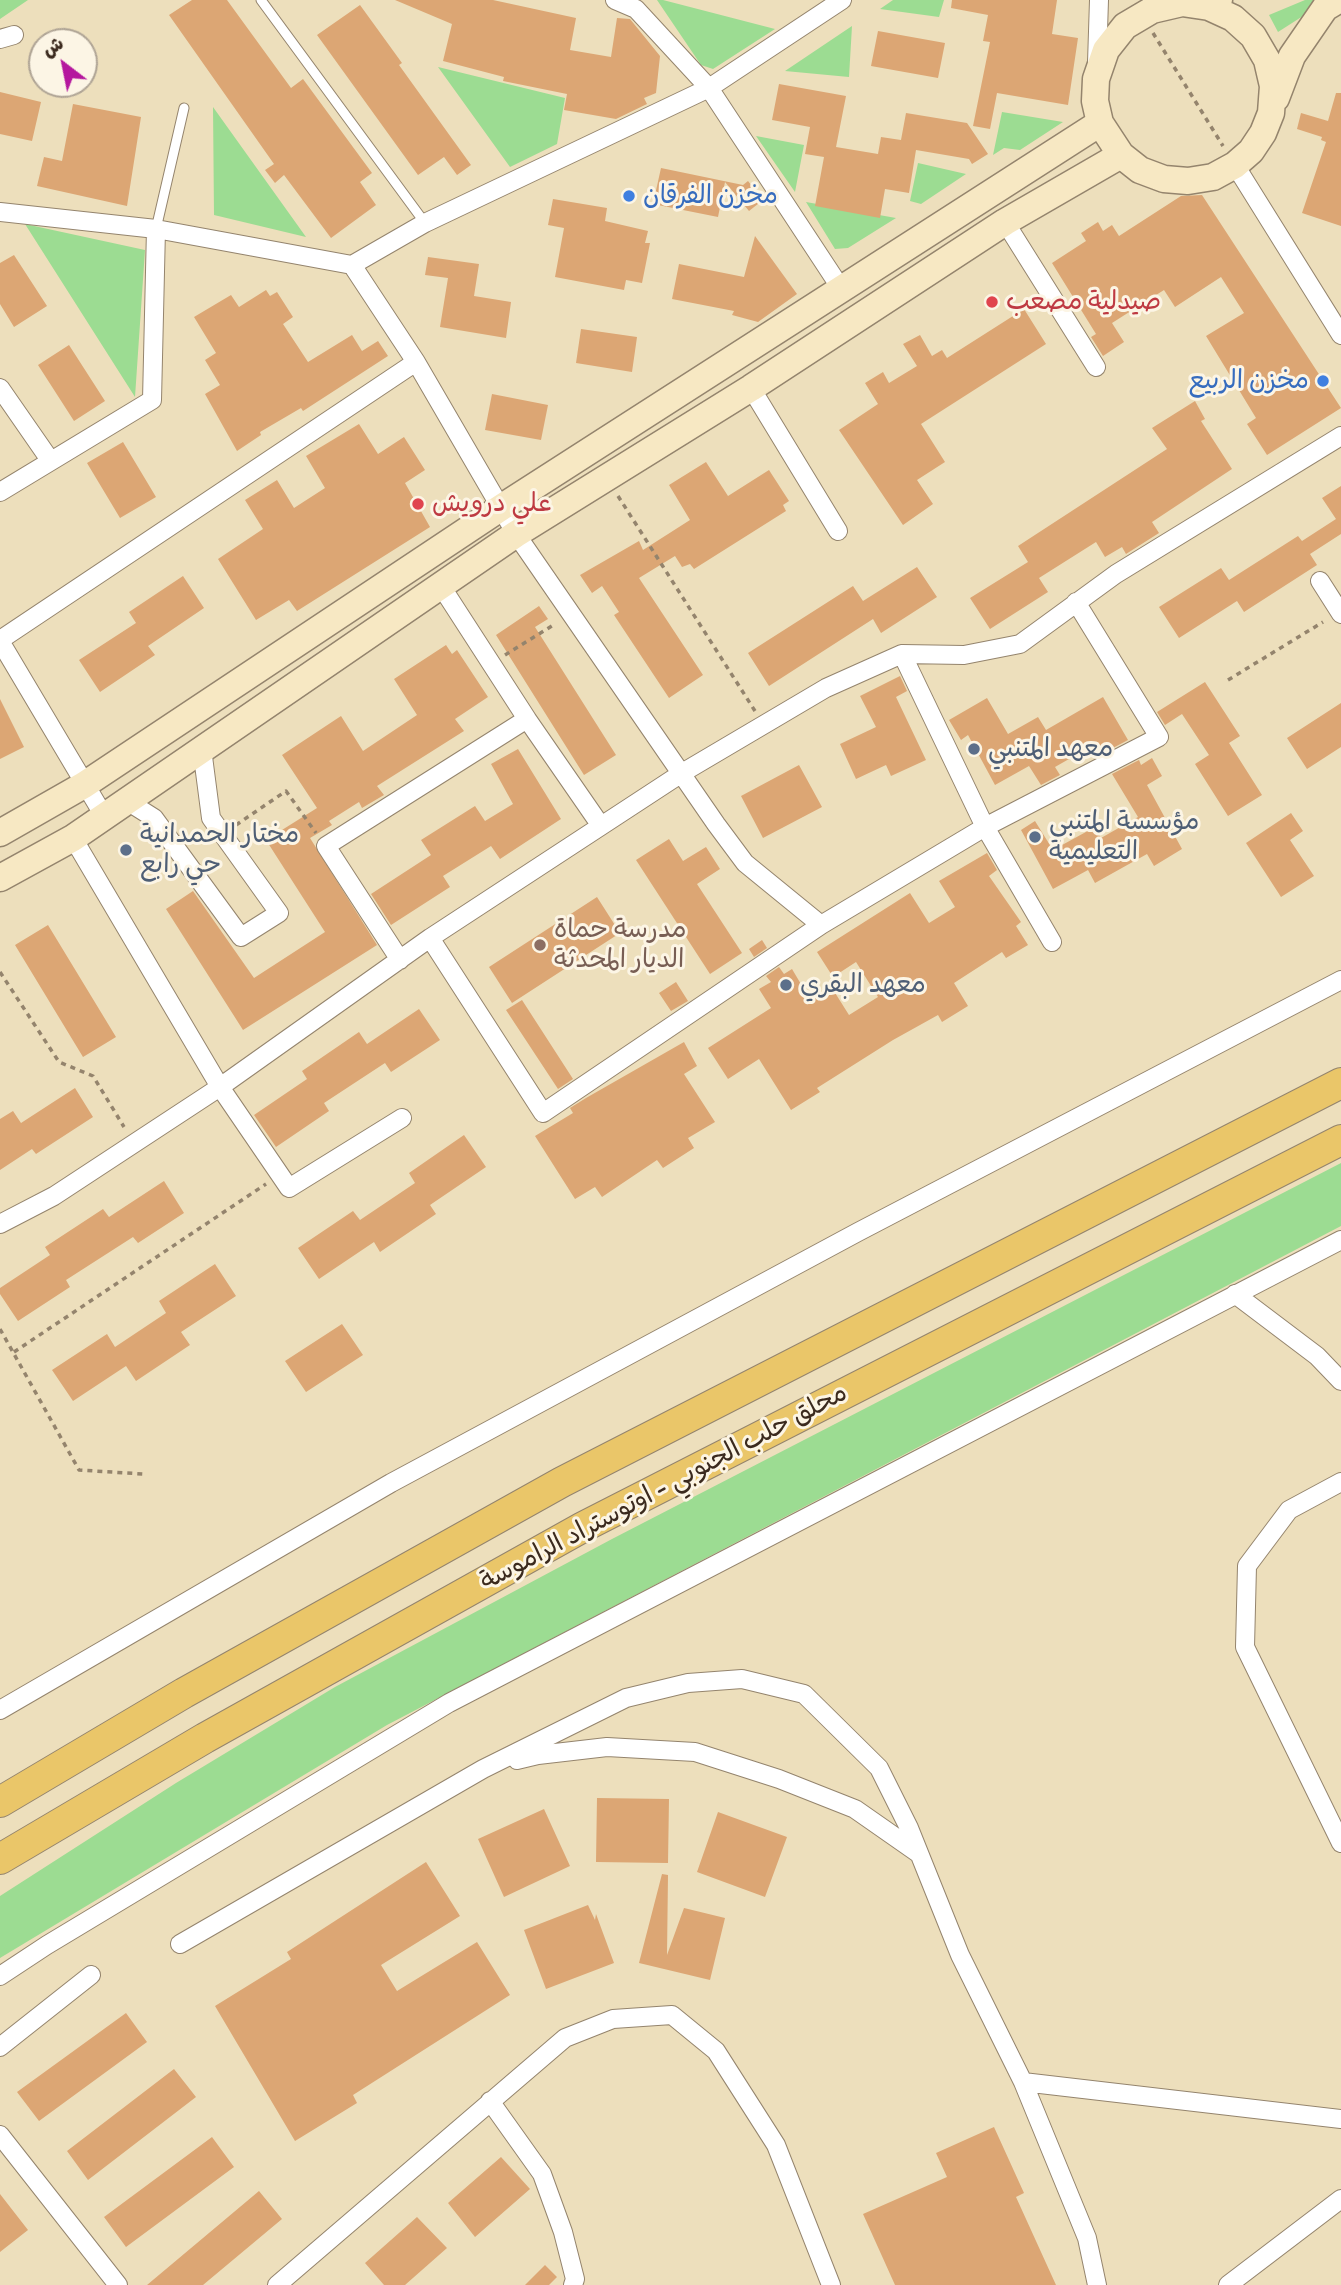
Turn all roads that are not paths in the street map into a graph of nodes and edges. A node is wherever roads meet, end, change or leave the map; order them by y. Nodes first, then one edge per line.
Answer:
1 (261, 0) edge
2 (619, 0) edge
3 (842, 0) edge
4 (1099, 0) edge
5 (1219, 0) edge
6 (1338, 0) edge
7 (1178, 2) edge
8 (1096, 79) junction
9 (709, 88) junction
10 (184, 108) dead end
11 (1270, 113) junction
12 (1100, 122) junction
13 (1121, 155) junction
14 (1235, 165) junction
15 (0, 212) edge
16 (1005, 222) junction
17 (425, 223) junction
18 (156, 229) junction
19 (352, 265) junction
20 (842, 290) junction
21 (1341, 335) edge
22 (416, 362) junction
23 (1096, 368) dead end
24 (0, 388) edge
25 (751, 388) junction
26 (1341, 436) edge
27 (50, 460) junction
28 (0, 492) edge
29 (502, 507) junction
30 (838, 531) dead end
31 (516, 534) junction
32 (1320, 581) dead end
33 (441, 586) junction
34 (1076, 602) junction
35 (1340, 613) edge
36 (0, 640) edge
37 (902, 654) junction
38 (527, 719) junction
39 (202, 749) junction
40 (682, 773) junction
41 (84, 785) junction
42 (127, 801) junction
43 (104, 816) junction
44 (601, 826) junction
45 (985, 827) junction
46 (0, 833) edge
47 (73, 838) junction
48 (0, 878) edge
49 (821, 925) junction
50 (430, 938) junction
51 (1052, 942) dead end
52 (400, 960) junction
53 (1341, 980) edge
54 (1341, 1083) edge
55 (220, 1087) junction
56 (402, 1118) dead end
57 (1341, 1140) edge
58 (0, 1224) edge
59 (1341, 1240) edge
60 (1235, 1294) junction
61 (1341, 1381) edge
62 (1341, 1482) edge
63 (0, 1710) edge
64 (483, 1769) junction
65 (0, 1802) edge
66 (1341, 1843) edge
67 (918, 1853) junction
68 (0, 1859) edge
69 (180, 1944) dead end
70 (91, 1975) dead end
71 (0, 1976) edge
72 (0, 2047) edge
73 (1023, 2082) junction
74 (490, 2101) junction
75 (1341, 2119) edge
76 (0, 2135) edge
77 (1341, 2199) edge
78 (118, 2285) edge
79 (276, 2285) edge
80 (573, 2285) edge
81 (831, 2285) edge
82 (1097, 2285) edge
83 (1228, 2285) edge

1 - 17 lane
2 - 9 street
3 - 9 street
4 - 8 street
5 - 7 main road
6 - 11 main road
7 - 8 main road
7 - 11 main road
8 - 12 main road
9 - 17 street
9 - 20 street
10 - 18 lane
11 - 14 main road
12 - 13 main road
12 - 20 main road
13 - 14 main road
13 - 16 main road
14 - 21 street
15 - 18 street
16 - 23 street
16 - 25 main road
17 - 19 street
18 - 19 street
18 - 27 street
19 - 22 street
20 - 29 main road
22 - 29 street
22 - 36 street
24 - 27 street
25 - 30 street
25 - 31 main road
26 - 34 street
27 - 28 street
29 - 31 street
29 - 41 main road
31 - 33 main road
31 - 40 street
32 - 35 street
33 - 38 street
33 - 39 main road
34 - 37 street
34 - 45 street
36 - 41 street
37 - 40 street
37 - 45 street
38 - 44 street
38 - 52 street
39 - 42 main road
39 - 42 street
40 - 44 street
40 - 49 street
41 - 43 street
41 - 46 main road
42 - 43 main road
43 - 47 main road
44 - 50 street
45 - 49 street
45 - 51 street
47 - 48 main road
47 - 55 street
49 - 50 street
50 - 52 street
52 - 55 street
53 - 63 street
54 - 65 highway, محلق حلب الجنوبي - اوتوستراد الراموسة
55 - 56 street
55 - 58 street
57 - 68 highway, محلق حلب الجنوبي - اوتوستراد الراموسة
59 - 60 street
60 - 61 street
60 - 71 street
62 - 66 street
64 - 67 street
64 - 67 street
64 - 69 street
67 - 73 street
70 - 72 street
73 - 75 street
73 - 82 street
74 - 79 street
74 - 80 street
74 - 81 street
76 - 78 street
77 - 83 street

